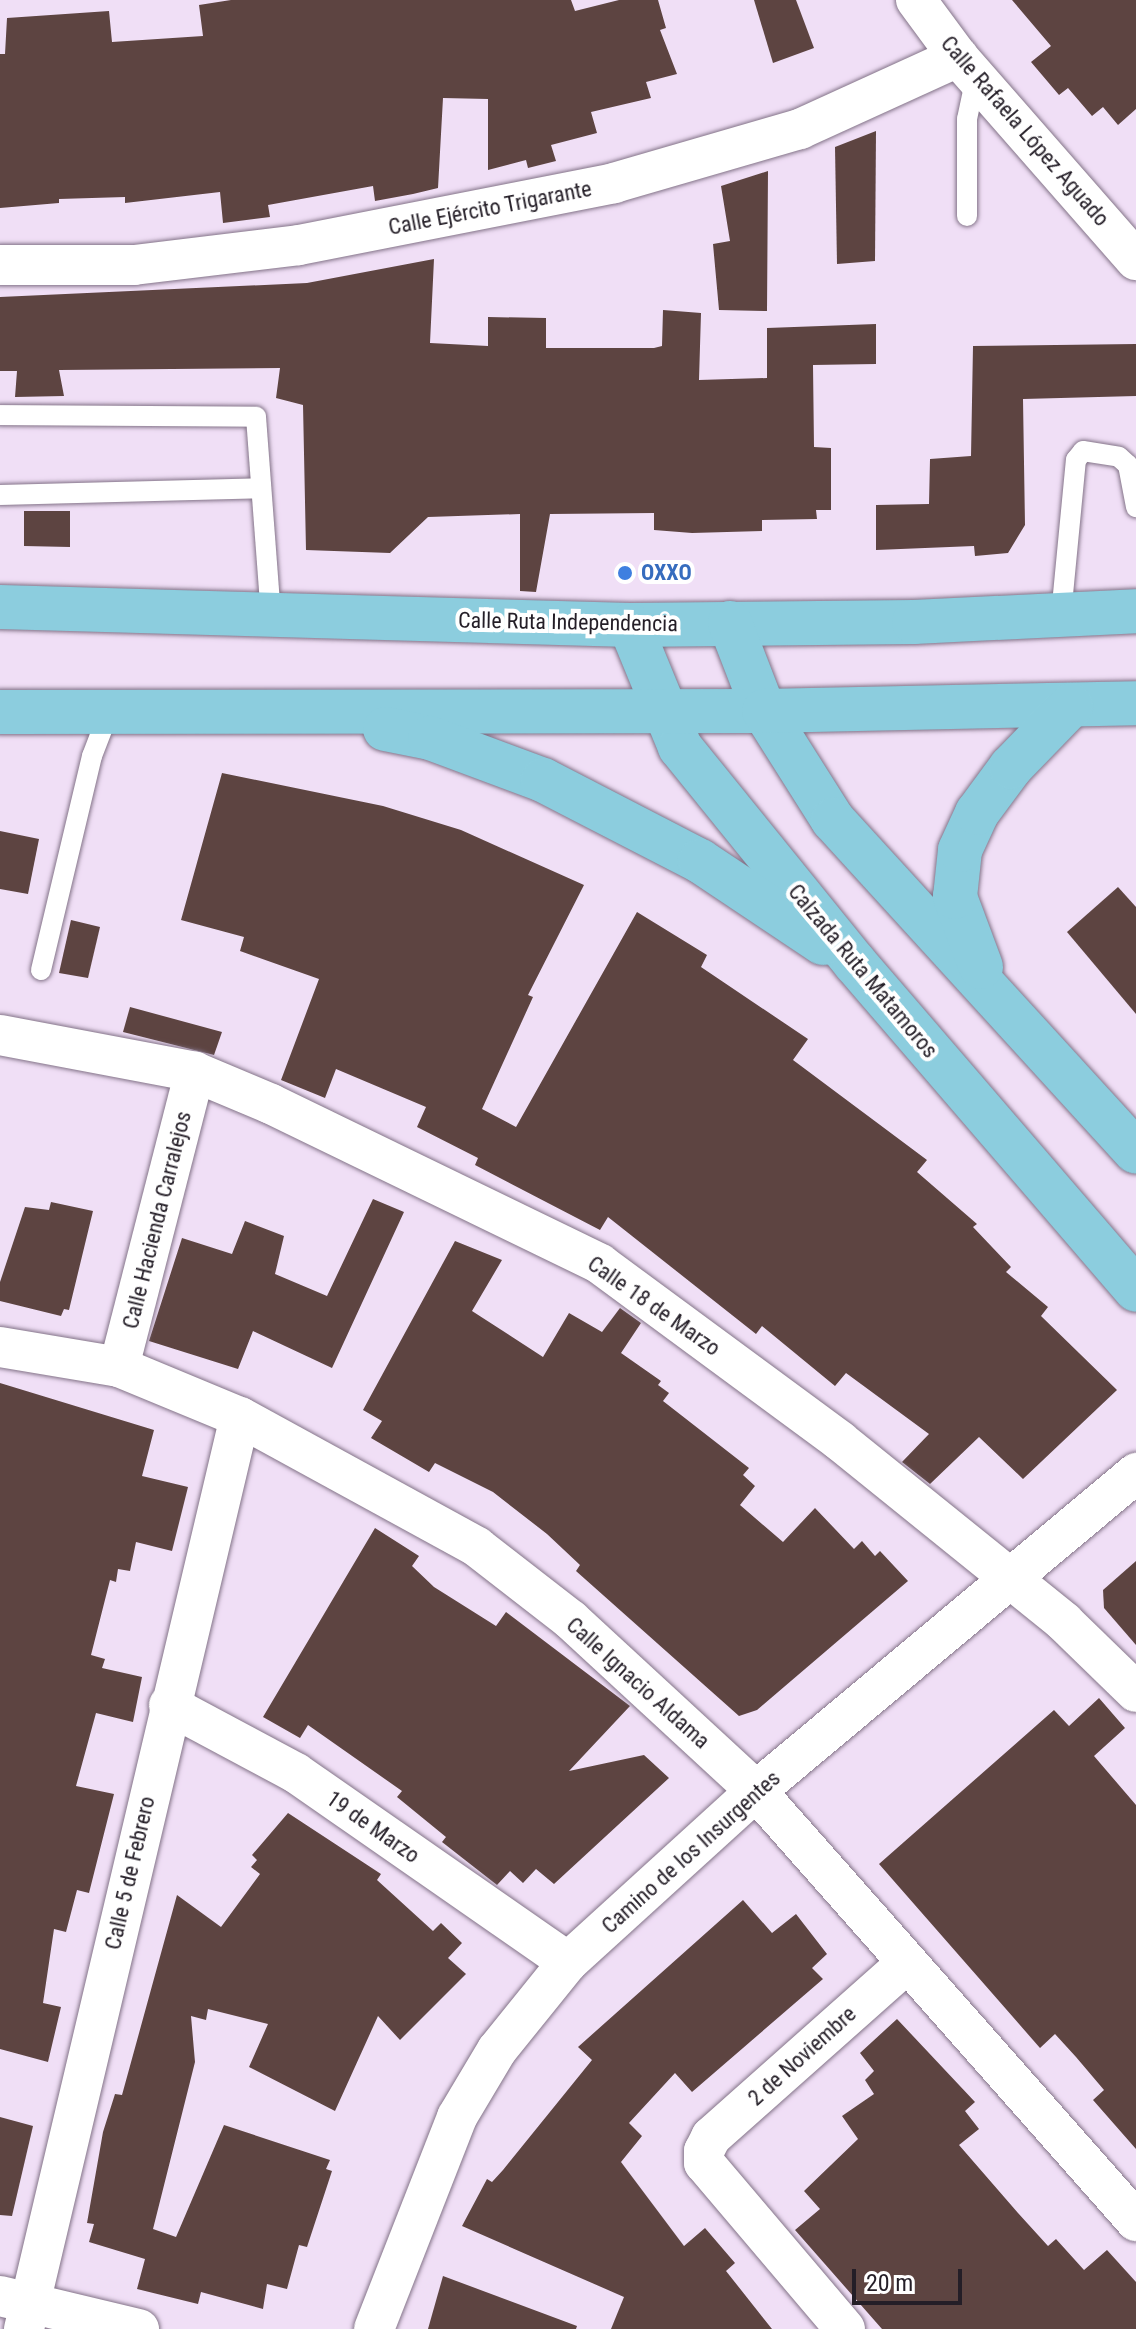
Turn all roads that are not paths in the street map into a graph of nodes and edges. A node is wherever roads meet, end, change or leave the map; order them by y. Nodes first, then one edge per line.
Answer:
1 (916, 0) edge
2 (967, 67) junction
3 (967, 216) dead end
4 (1136, 260) edge
5 (0, 265) edge
6 (0, 415) edge
7 (261, 488) junction
8 (0, 495) edge
9 (1136, 507) edge
10 (0, 607) edge
11 (1136, 611) edge
12 (271, 615) junction
13 (1061, 615) junction
14 (730, 623) junction
15 (630, 625) junction
16 (1136, 703) edge
17 (1071, 705) junction
18 (296, 711) junction
19 (764, 711) junction
20 (0, 712) edge
21 (109, 712) junction
22 (663, 712) junction
23 (855, 963) junction
24 (41, 970) dead end
25 (988, 984) junction
26 (0, 1035) edge
27 (195, 1072) junction
28 (1136, 1152) edge
29 (1136, 1290) edge
30 (0, 1347) edge
31 (119, 1367) junction
32 (240, 1417) junction
33 (1136, 1473) edge
34 (1010, 1581) junction
35 (1136, 1692) edge
36 (169, 1705) junction
37 (756, 1791) junction
38 (568, 1962) junction
39 (905, 1965) junction
40 (1136, 2221) edge
41 (18, 2310) edge
42 (139, 2329) edge
43 (374, 2329) edge
44 (845, 2329) edge

1 - 2 street, Calle Rafaela López Aguado
2 - 3 lane
2 - 4 street, Calle Rafaela López Aguado
2 - 5 street, Calle Ejército Trigarante
6 - 7 lane
7 - 8 lane
7 - 12 lane
9 - 13 lane
10 - 12 main road, Calle Ruta Independencia
11 - 13 main road, Calle Ruta Independencia
12 - 15 main road, Calle Ruta Independencia
13 - 14 main road, Calle Ruta Independencia
14 - 15 main road, Calle Ruta Independencia
14 - 19 main road
15 - 22 main road, Calzada Ruta Matamoros
16 - 17 main road
17 - 19 main road
17 - 25 main road
18 - 21 main road
18 - 22 main road
18 - 23 main road
19 - 22 main road
19 - 25 main road
20 - 21 main road
21 - 24 lane
22 - 23 main road, Calzada Ruta Matamoros
23 - 29 main road, Calzada Ruta Matamoros
25 - 28 main road
26 - 27 street, Calle 18 de Marzo
27 - 31 street, Calle Hacienda Carralejos
27 - 34 street, Calle 18 de Marzo
30 - 31 street, Calle Ignacio Aldama
31 - 32 street, Calle Ignacio Aldama
32 - 36 street, Calle 5 de Febrero
32 - 37 street, Calle Ignacio Aldama
33 - 34 street, Camino de los Insurgentes
34 - 35 street, Calle 18 de Marzo
34 - 37 street, Camino de los Insurgentes
36 - 38 street, 19 de Marzo
36 - 41 street, Calle 5 de Febrero
37 - 38 street, Camino de los Insurgentes
37 - 39 street, Calle Ignacio Aldama
38 - 43 street, Camino de los Insurgentes
39 - 40 street, Calle Ignacio Aldama
39 - 44 street, 2 de Noviembre
41 - 42 street

